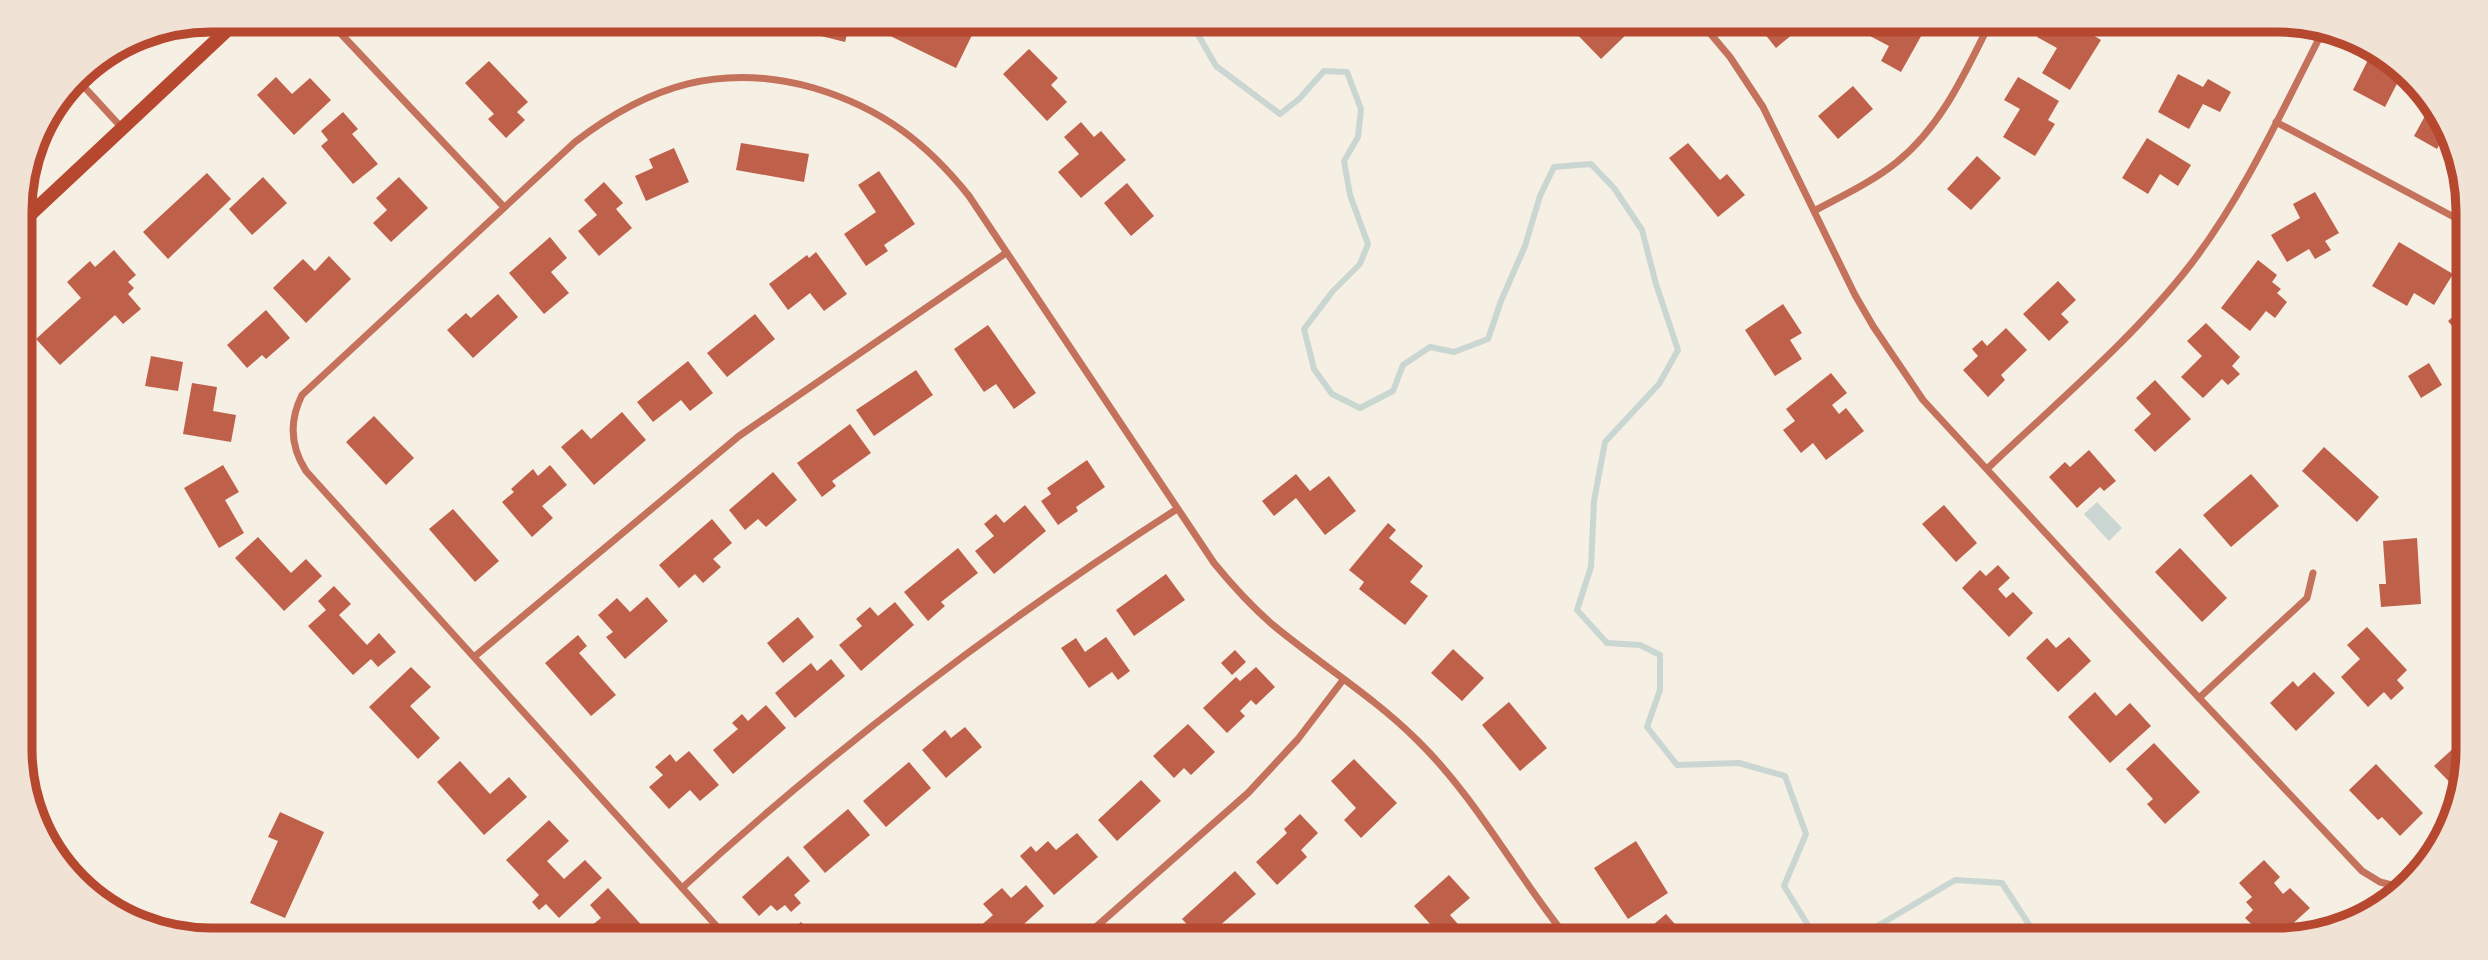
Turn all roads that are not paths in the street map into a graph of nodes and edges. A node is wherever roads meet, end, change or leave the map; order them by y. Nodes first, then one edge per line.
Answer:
1 (225, 32) edge
2 (339, 32) edge
3 (1709, 32) edge
4 (1985, 32) edge
5 (2320, 37) edge
6 (83, 85) edge
7 (2276, 122) junction
8 (122, 128) junction
9 (504, 207) junction
10 (1814, 211) junction
11 (32, 213) edge
12 (2456, 218) edge
13 (1006, 253) junction
14 (1987, 469) junction
15 (1177, 509) junction
16 (2312, 573) dead end
17 (474, 657) junction
18 (1343, 680) junction
19 (2199, 698) junction
20 (2393, 885) edge
21 (682, 888) junction
22 (1558, 927) edge
23 (718, 928) edge
24 (1095, 928) edge

1 - 8 main road
2 - 9 street
3 - 10 street
4 - 10 street
5 - 7 street
6 - 8 street
7 - 12 street
7 - 14 street
8 - 11 main road
9 - 13 street
9 - 17 street
10 - 14 street
13 - 15 street
13 - 17 street
14 - 19 street
15 - 18 street
15 - 21 street
16 - 19 street
17 - 21 street
18 - 22 street
18 - 24 street
19 - 20 street
21 - 23 street

